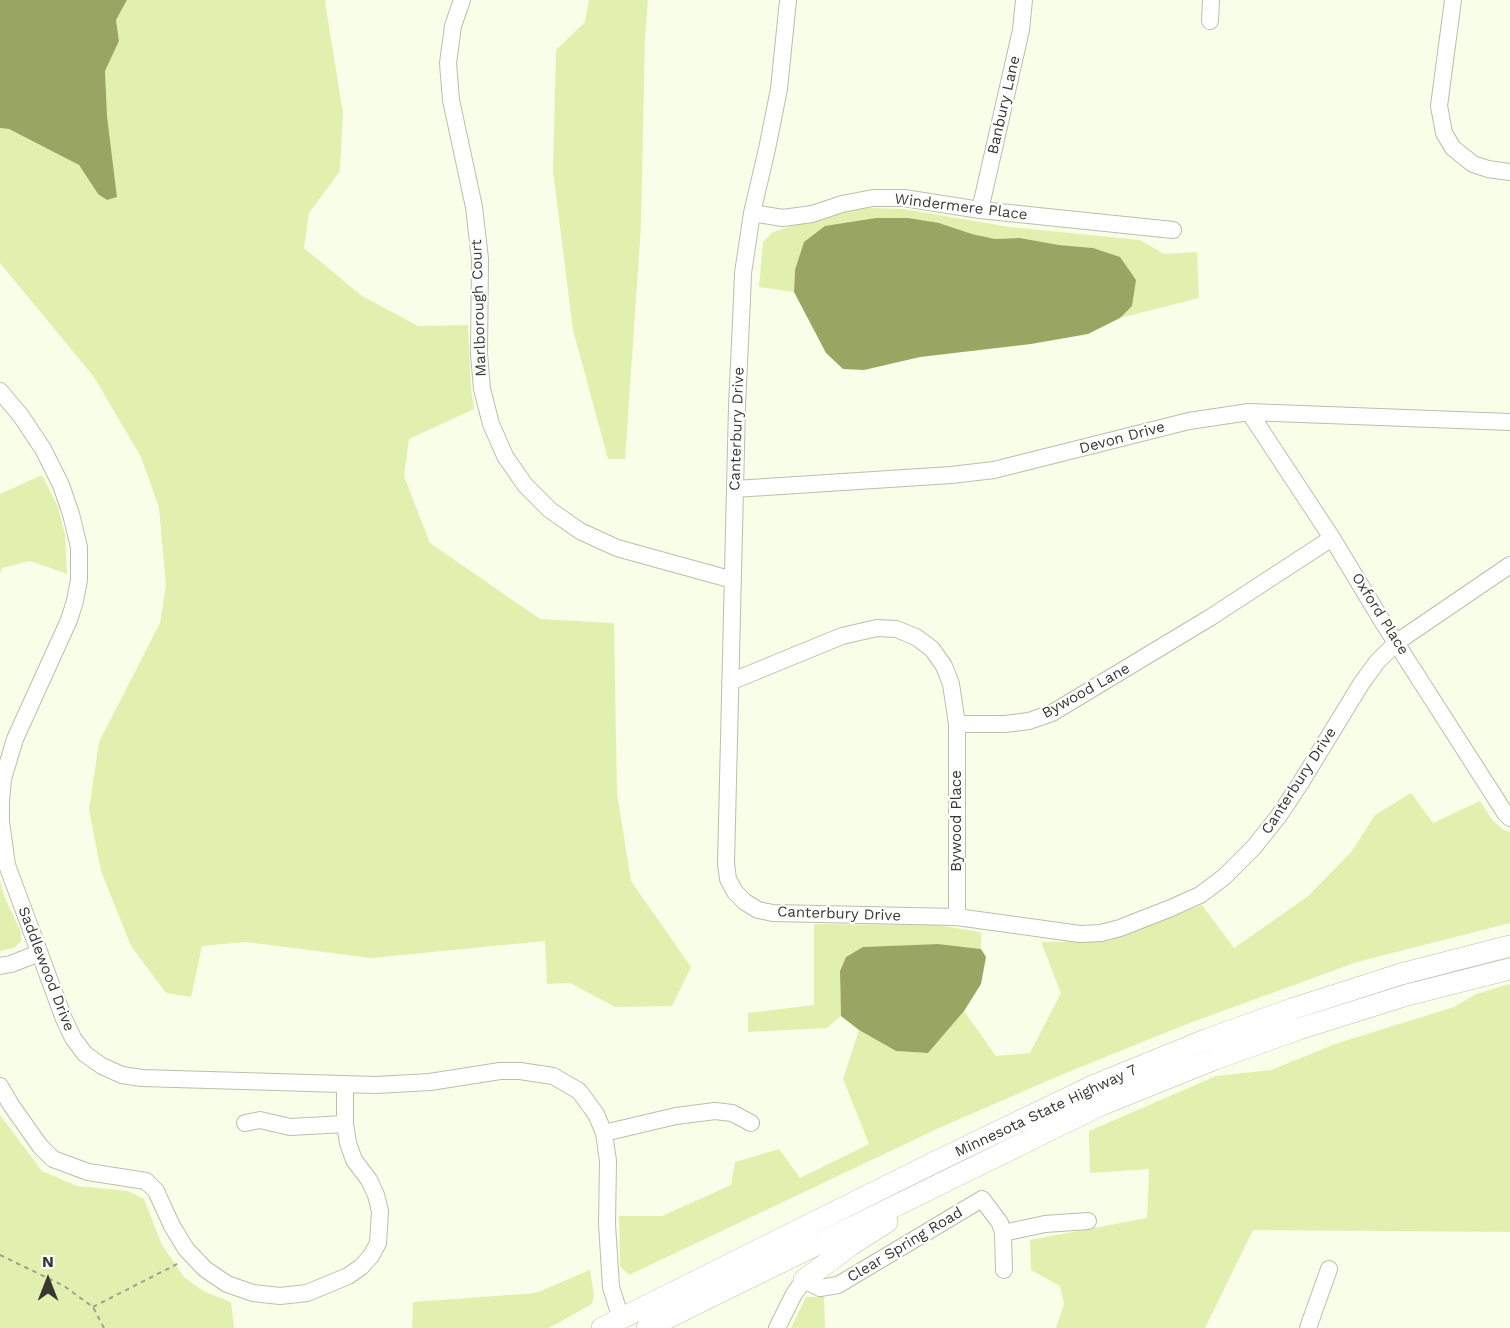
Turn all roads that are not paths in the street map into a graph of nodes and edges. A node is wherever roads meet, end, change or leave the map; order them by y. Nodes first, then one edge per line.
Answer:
1 (462, 0) edge
2 (788, 0) edge
3 (1024, 0) edge
4 (1211, 0) edge
5 (1453, 0) edge
6 (1210, 21) dead end
7 (1510, 172) edge
8 (980, 210) junction
9 (752, 213) junction
10 (1173, 230) dead end
11 (0, 391) edge
12 (1249, 412) junction
13 (1510, 422) edge
14 (735, 489) junction
15 (1332, 538) junction
16 (1510, 565) edge
17 (733, 580) junction
18 (1397, 642) junction
19 (730, 682) junction
20 (957, 724) junction
21 (1510, 818) edge
22 (957, 917) junction
23 (1510, 946) edge
24 (39, 953) junction
25 (0, 966) edge
26 (1510, 969) edge
27 (345, 1084) junction
28 (0, 1086) edge
29 (245, 1123) dead end
30 (751, 1123) dead end
31 (345, 1124) junction
32 (604, 1133) junction
33 (946, 1180) junction
34 (1088, 1221) dead end
35 (1003, 1233) junction
36 (1329, 1269) dead end
37 (1004, 1270) dead end
38 (804, 1280) junction
39 (612, 1323) edge
40 (647, 1328) edge
41 (777, 1328) edge
42 (1308, 1328) edge

1 - 17 street, Marlborough Court
2 - 9 street, Canterbury Drive
3 - 8 street, Banbury Lane
4 - 6 street
5 - 7 street
8 - 9 street, Windermere Place
8 - 10 street, Windermere Place
9 - 14 street, Canterbury Drive
11 - 24 street, Saddlewood Drive
12 - 13 street, Devon Drive
12 - 14 street, Devon Drive
12 - 15 street, Oxford Place
14 - 17 street, Canterbury Drive
15 - 18 street, Oxford Place
15 - 20 street, Bywood Lane
16 - 18 street, Canterbury Drive
17 - 19 street, Canterbury Drive
18 - 21 street, Oxford Place
18 - 22 street, Canterbury Drive
19 - 20 street
19 - 22 street, Canterbury Drive
20 - 22 street, Bywood Place
23 - 39 main road, Minnesota State Highway 7
24 - 25 street
24 - 27 street, Saddlewood Drive
26 - 33 main road, Minnesota State Highway 7
27 - 31 street
27 - 32 street, Saddlewood Drive
28 - 31 street
29 - 31 street
30 - 32 street
32 - 39 street, Saddlewood Drive
33 - 38 main road
33 - 40 main road, Minnesota State Highway 7
34 - 35 street
35 - 37 street, Clear Spring Road
35 - 38 street, Clear Spring Road
36 - 42 street
38 - 41 street

